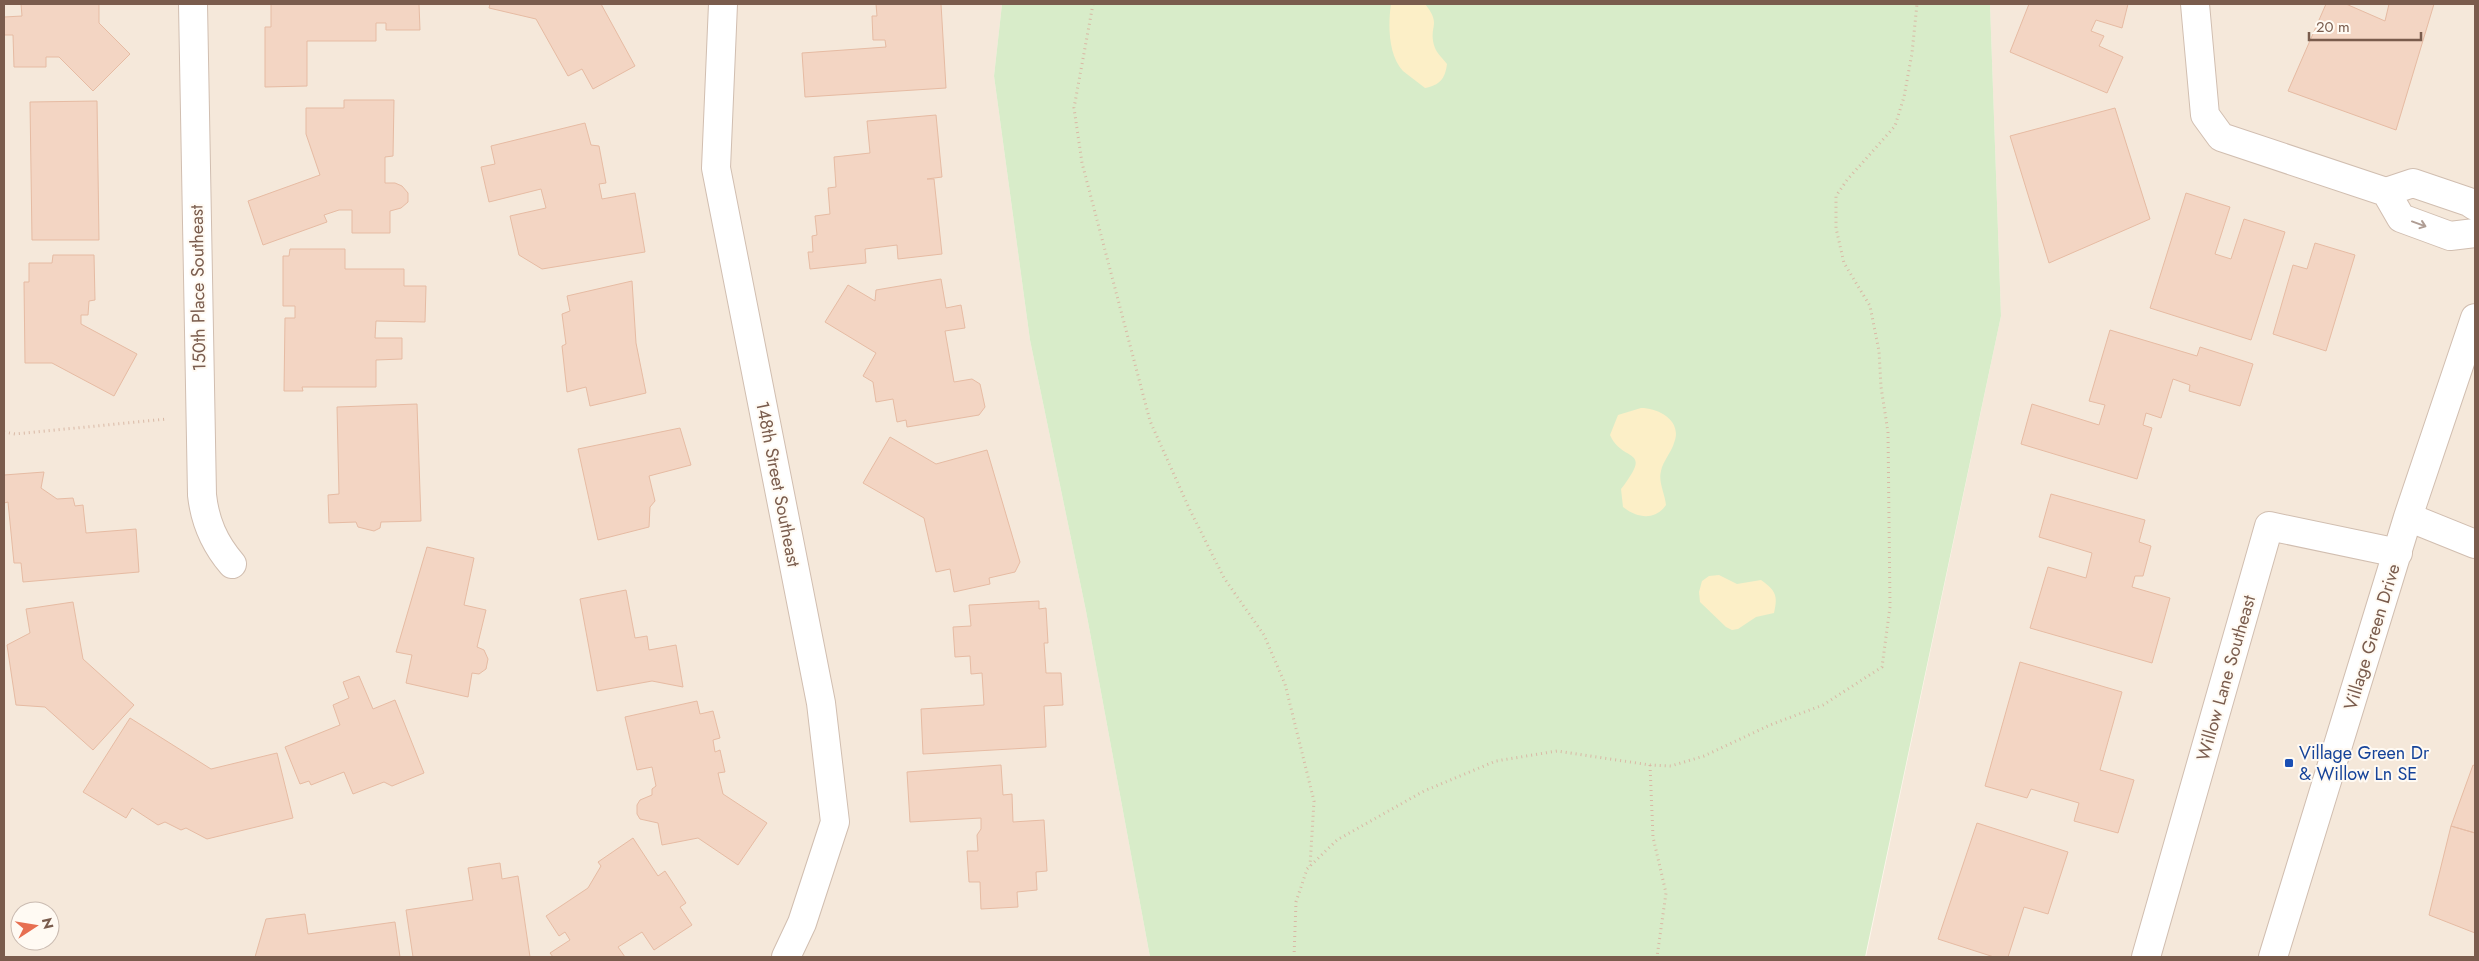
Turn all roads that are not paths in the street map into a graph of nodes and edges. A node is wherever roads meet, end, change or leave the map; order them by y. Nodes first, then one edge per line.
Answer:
1 (193, 4) edge
2 (723, 4) edge
3 (2195, 4) edge
4 (2386, 192) junction
5 (2475, 206) edge
6 (2475, 232) edge
7 (2475, 318) edge
8 (2408, 517) junction
9 (2475, 544) edge
10 (2398, 553) junction
11 (232, 564) dead end
12 (786, 957) edge
13 (2146, 957) edge
14 (2272, 957) edge

1 - 11 street, 150th Place Southeast
2 - 12 street, 148th Street Southeast
3 - 4 street
4 - 5 street
4 -> 6 street
7 - 8 street, Village Green Drive
8 - 9 street
8 - 10 street, Village Green Drive
10 - 13 street, Willow Lane Southeast
10 - 14 street, Village Green Drive

